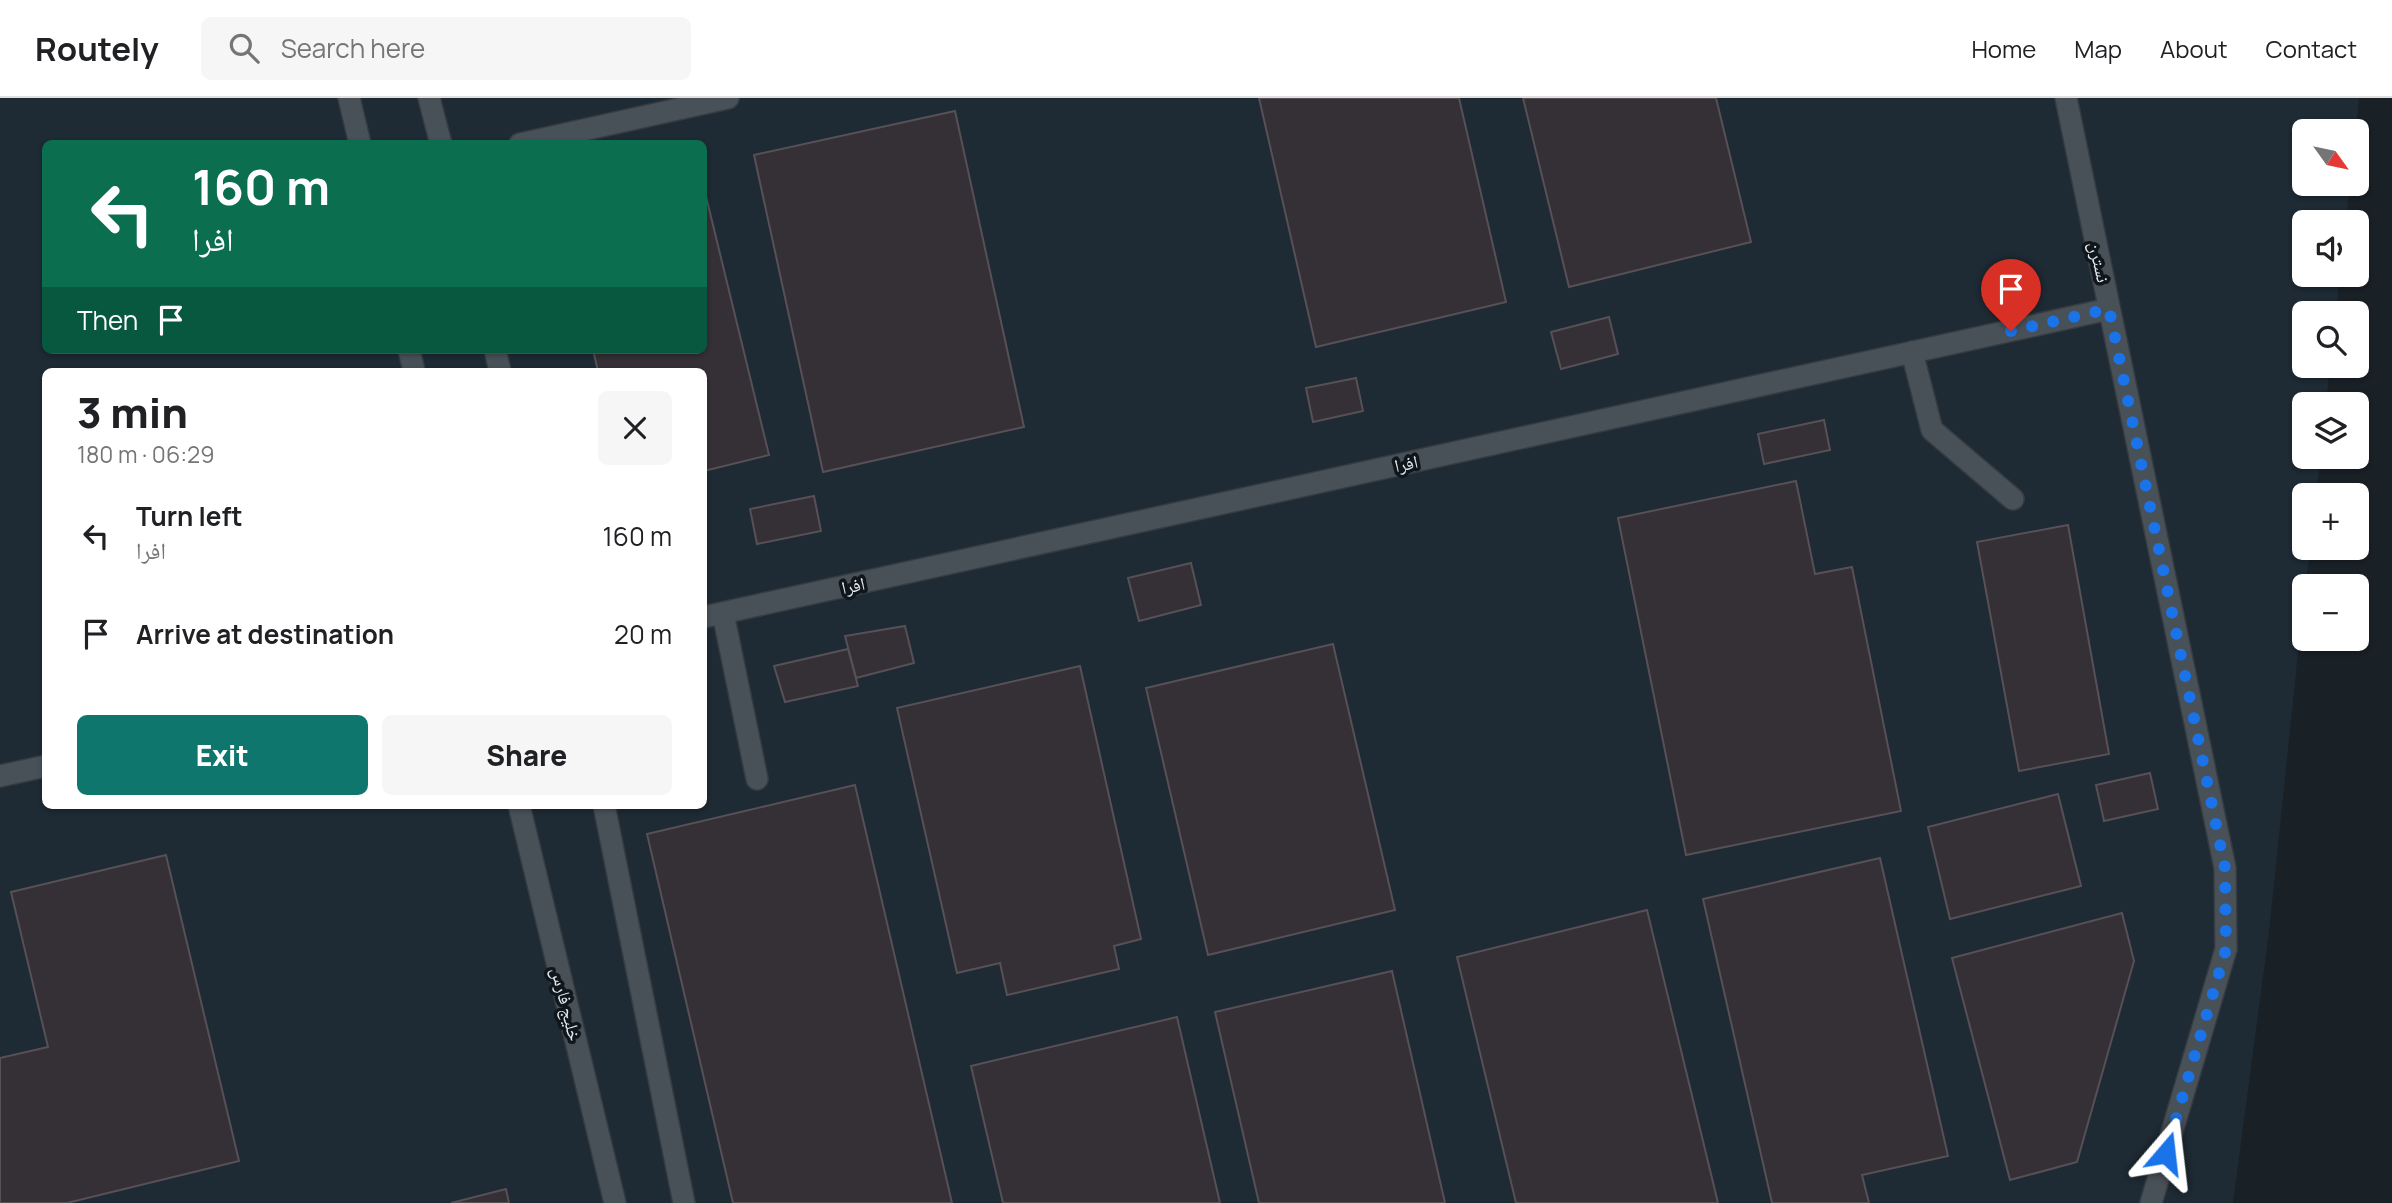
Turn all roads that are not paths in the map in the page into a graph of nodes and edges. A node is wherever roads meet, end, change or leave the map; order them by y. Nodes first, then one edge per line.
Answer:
1 (349, 98) edge
2 (429, 98) edge
3 (728, 98) edge
4 (2066, 98) edge
5 (359, 140) edge
6 (440, 140) edge
7 (538, 140) edge
8 (2109, 309) junction
9 (1912, 352) junction
10 (2013, 499) dead end
11 (713, 615) edge
12 (42, 767) edge
13 (0, 776) edge
14 (757, 779) dead end
15 (520, 809) edge
16 (605, 809) edge
17 (615, 1203) edge
18 (684, 1203) edge
19 (2151, 1203) edge

1 - 5 lane
2 - 6 lane
3 - 7 lane
4 - 8 lane, نسترن
8 - 9 lane, افرا
8 - 19 lane, نسترن
9 - 10 lane
9 - 11 lane, افرا
11 - 14 lane
12 - 13 lane
15 - 17 lane, خلیج فارس
16 - 18 lane

